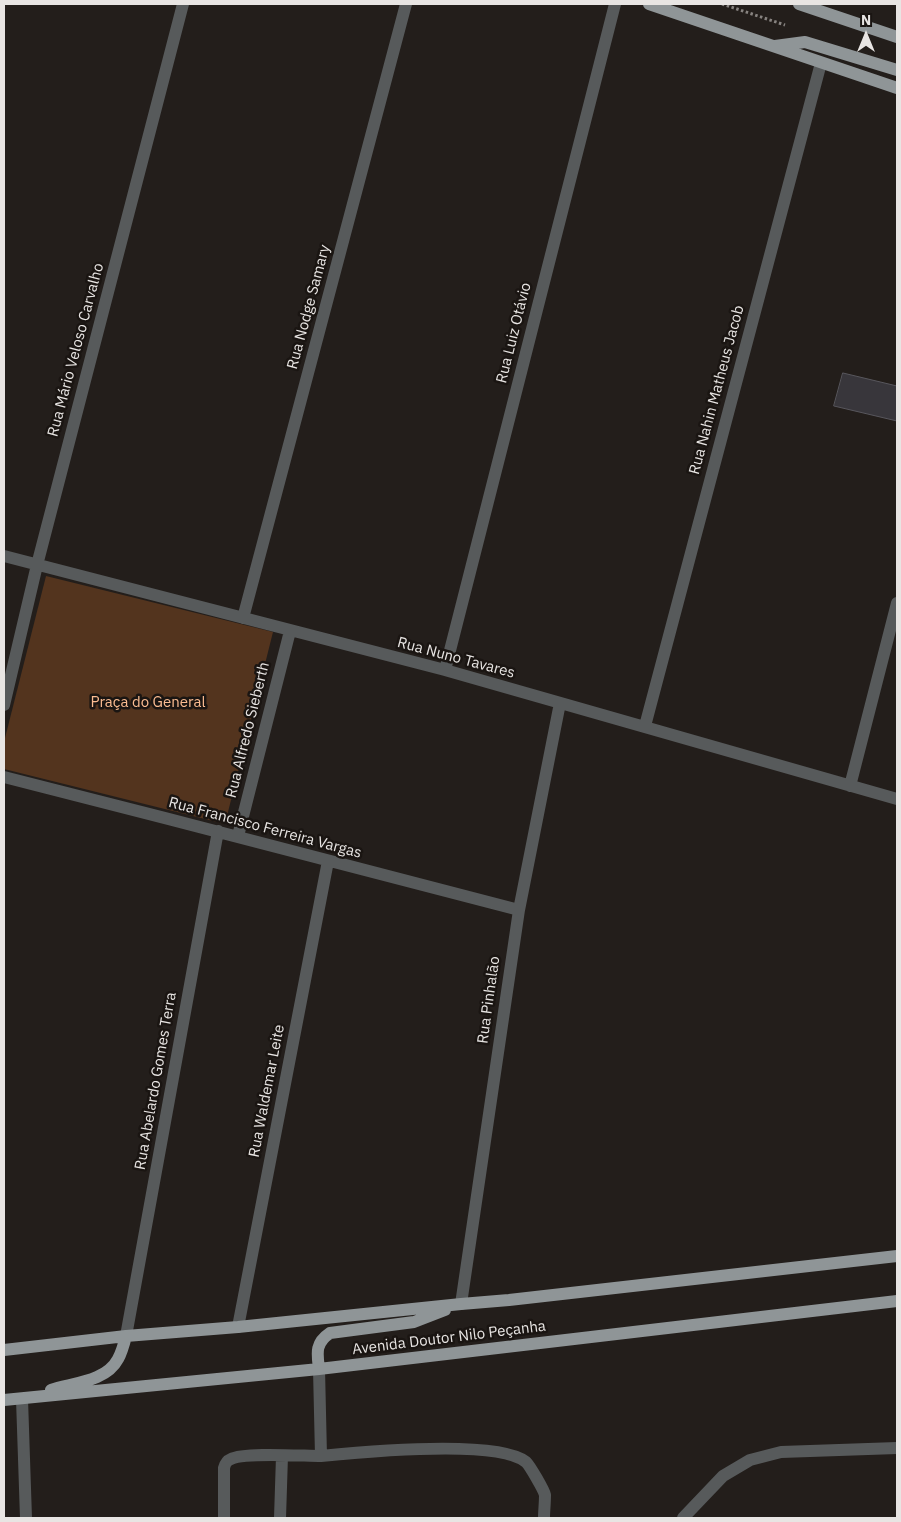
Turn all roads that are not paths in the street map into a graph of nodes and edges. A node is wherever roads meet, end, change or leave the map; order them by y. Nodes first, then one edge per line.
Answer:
1 (183, 4) edge
2 (406, 4) edge
3 (615, 4) edge
4 (649, 4) edge
5 (799, 4) edge
6 (897, 37) edge
7 (772, 46) junction
8 (821, 63) junction
9 (897, 70) edge
10 (897, 88) edge
11 (4, 556) edge
12 (38, 565) junction
13 (897, 603) edge
14 (243, 618) junction
15 (290, 631) junction
16 (445, 670) junction
17 (560, 703) junction
18 (4, 705) edge
19 (645, 726) junction
20 (4, 777) edge
21 (850, 786) junction
22 (897, 799) edge
23 (218, 831) junction
24 (238, 836) junction
25 (328, 862) junction
26 (519, 910) junction
27 (897, 1256) edge
28 (897, 1301) edge
29 (461, 1304) junction
30 (238, 1327) junction
31 (126, 1336) junction
32 (4, 1350) edge
33 (319, 1369) junction
34 (22, 1399) junction
35 (4, 1400) edge
36 (897, 1448) edge
37 (282, 1456) junction
38 (321, 1456) junction
39 (26, 1518) edge
40 (224, 1518) edge
41 (280, 1518) edge
42 (544, 1518) edge
43 (683, 1518) edge

1 - 12 street, Rua Mário Veloso Carvalho
2 - 14 street, Rua Nodge Samary
3 - 16 street, Rua Luiz Otávio
4 - 7 main road
5 - 6 main road
7 - 8 main road
7 - 9 main road
8 - 10 main road
8 - 19 street, Rua Nahin Matheus Jacob
11 - 12 street, Rua Nuno Tavares
12 - 14 street, Rua Nuno Tavares
12 - 18 street, Rua Mário Veloso Carvalho
13 - 21 street
14 - 15 street, Rua Nuno Tavares
15 - 16 street, Rua Nuno Tavares
15 - 24 street, Rua Alfredo Sieberth
16 - 17 street, Rua Nuno Tavares
17 - 19 street, Rua Nuno Tavares
17 - 26 street, Rua Pinhalão
19 - 21 street, Rua Nuno Tavares
20 - 23 street, Rua Francisco Ferreira Vargas
21 - 22 street, Rua Nuno Tavares
23 - 24 street, Rua Francisco Ferreira Vargas
23 - 31 street, Rua Abelardo Gomes Terra
24 - 25 street, Rua Francisco Ferreira Vargas
25 - 26 street, Rua Francisco Ferreira Vargas
25 - 30 street, Rua Waldemar Leite
26 - 29 street, Rua Pinhalão
27 - 29 main road, Avenida Doutor Nilo Peçanha
28 - 33 main road, Avenida Doutor Nilo Peçanha
29 - 30 main road, Avenida Doutor Nilo Peçanha
29 - 33 main road
30 - 31 main road, Avenida Doutor Nilo Peçanha
31 - 32 main road, Avenida Doutor Nilo Peçanha
31 - 34 main road
33 - 34 main road, Avenida Doutor Nilo Peçanha
33 - 38 street
34 - 35 main road, Avenida Doutor Nilo Peçanha
34 - 39 street
36 - 43 street
37 - 38 street
37 - 40 street
37 - 41 street
38 - 42 street

